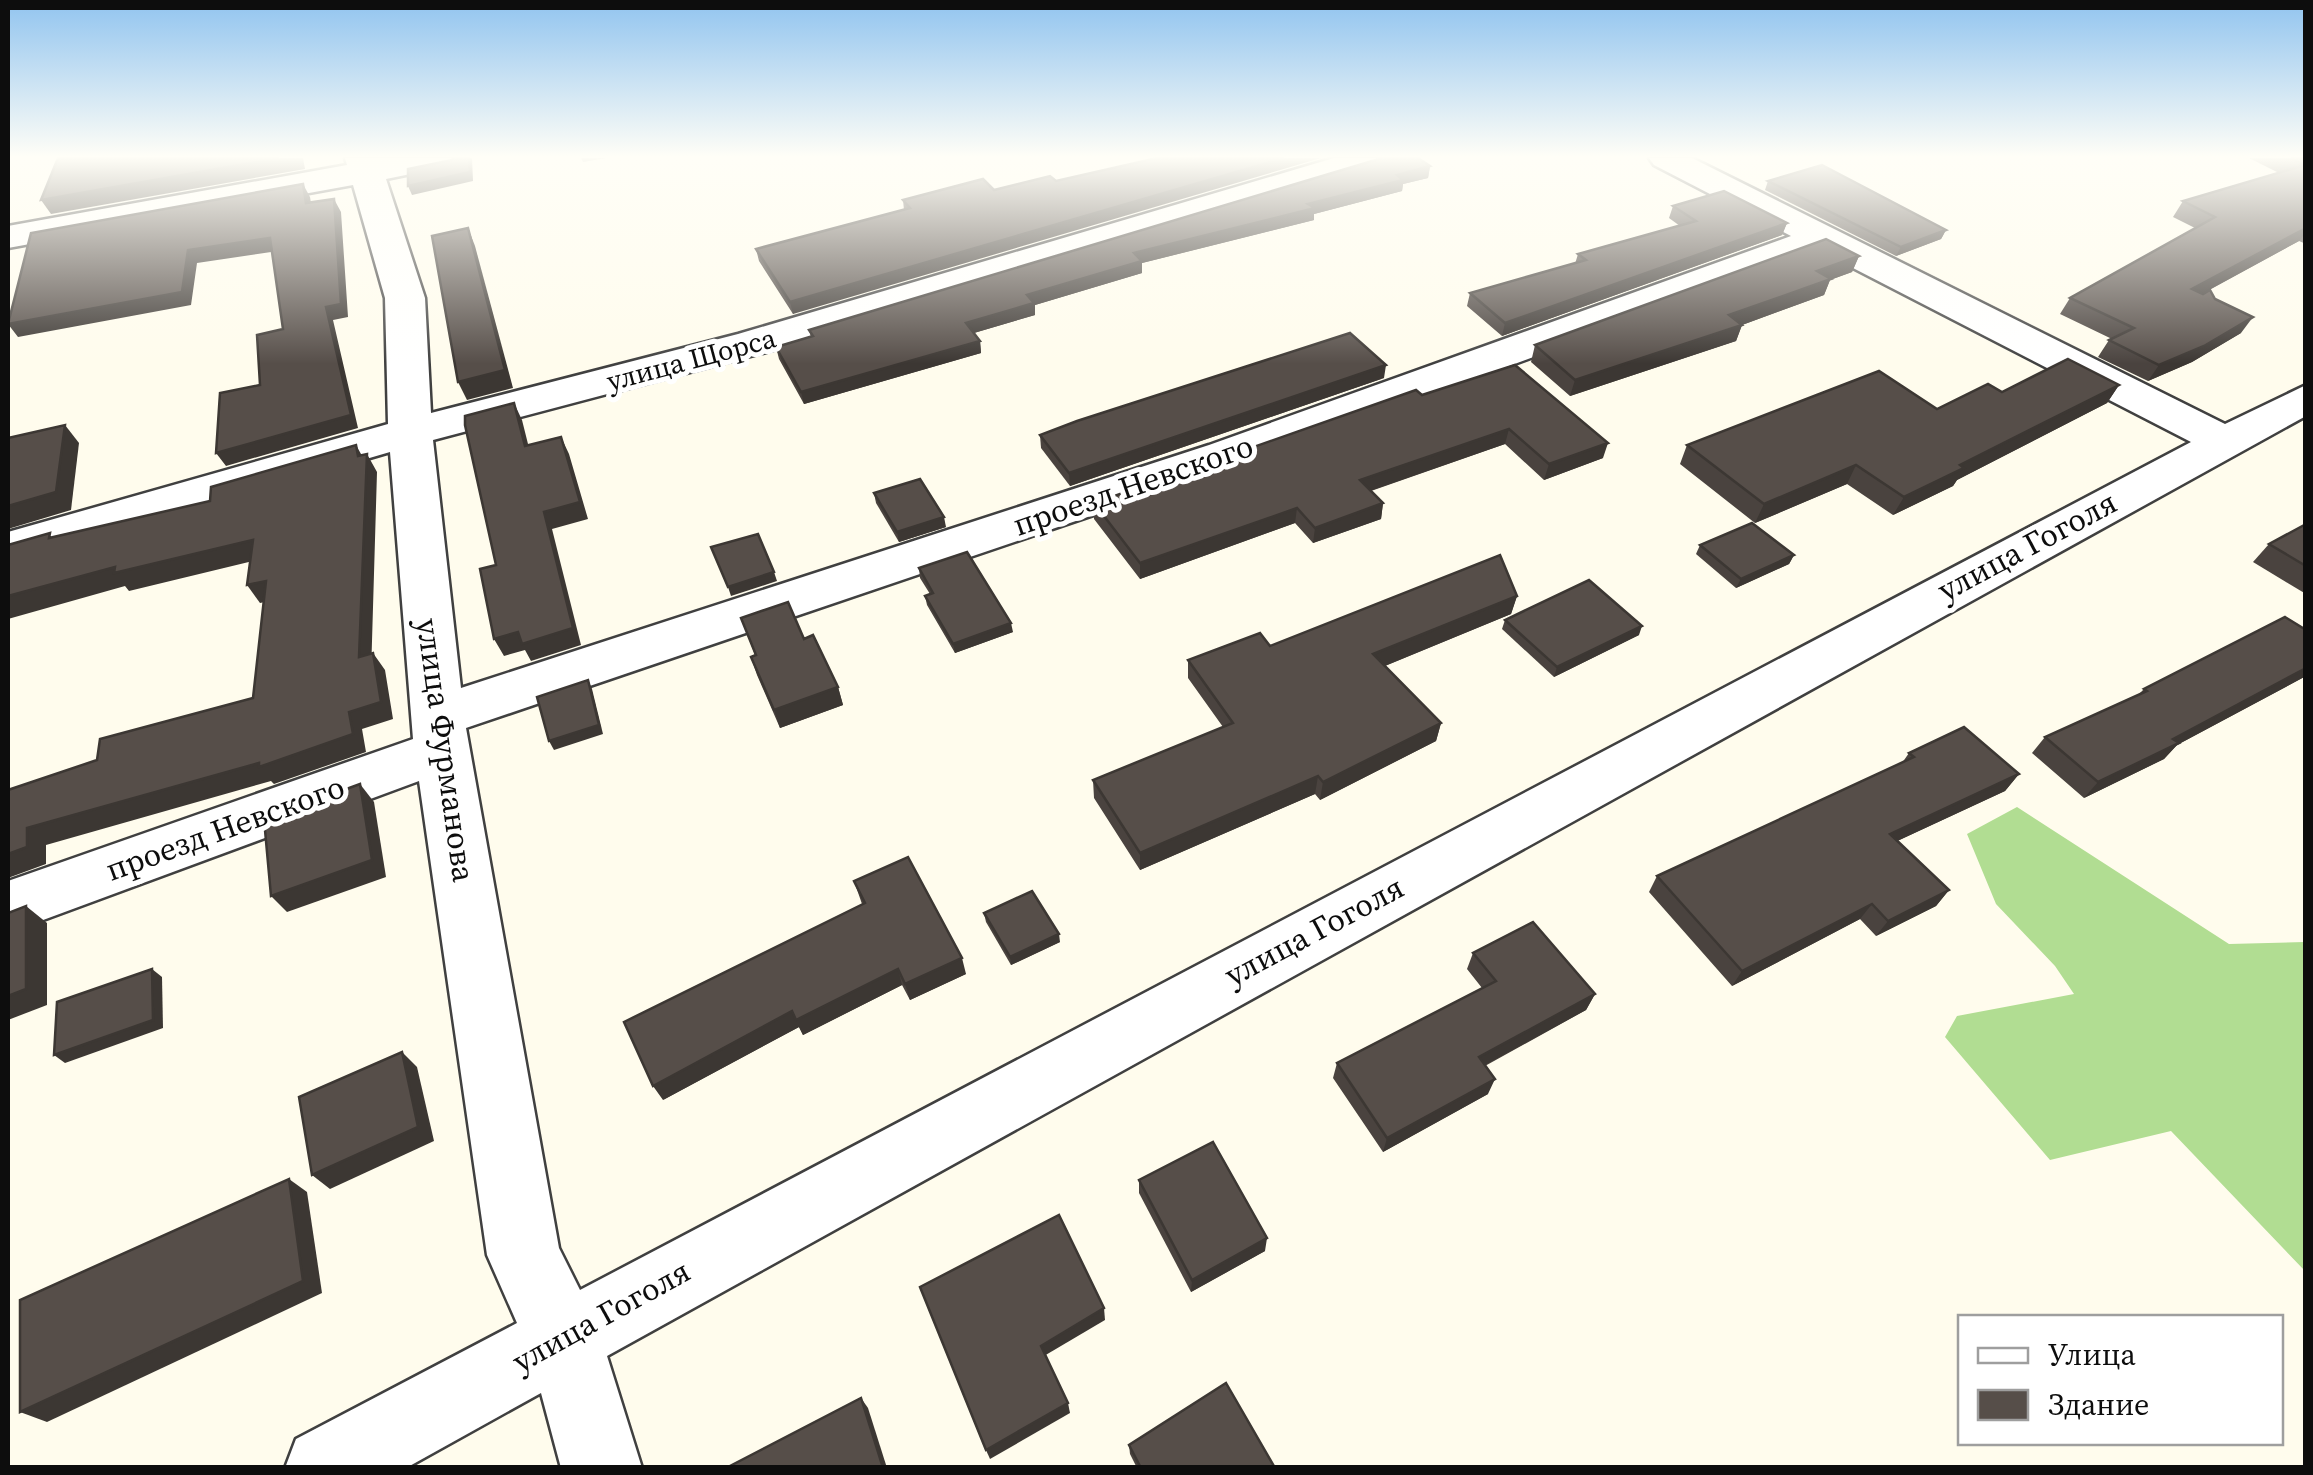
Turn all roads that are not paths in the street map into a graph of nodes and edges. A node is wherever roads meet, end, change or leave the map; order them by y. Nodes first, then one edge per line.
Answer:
1 (62, 227) edge
2 (383, 227) edge
3 (1141, 227) edge
4 (1801, 227) edge
5 (8, 238) edge
6 (1823, 238) junction
7 (2306, 398) edge
8 (410, 432) junction
9 (2222, 440) junction
10 (8, 548) edge
11 (440, 734) junction
12 (8, 907) edge
13 (563, 1336) junction
14 (325, 1468) edge
15 (602, 1468) edge

1 - 5 street
2 - 8 street, улица Фурманова
3 - 8 street, улица Щорса
4 - 6 street
6 - 9 street
6 - 11 street, проезд Невского
7 - 9 street, улица Гоголя
8 - 10 street, улица Щорса
8 - 11 street, улица Фурманова
9 - 13 street, улица Гоголя
11 - 12 street, проезд Невского
11 - 13 street, улица Фурманова
13 - 14 street, улица Гоголя
13 - 15 street, улица Фурманова

